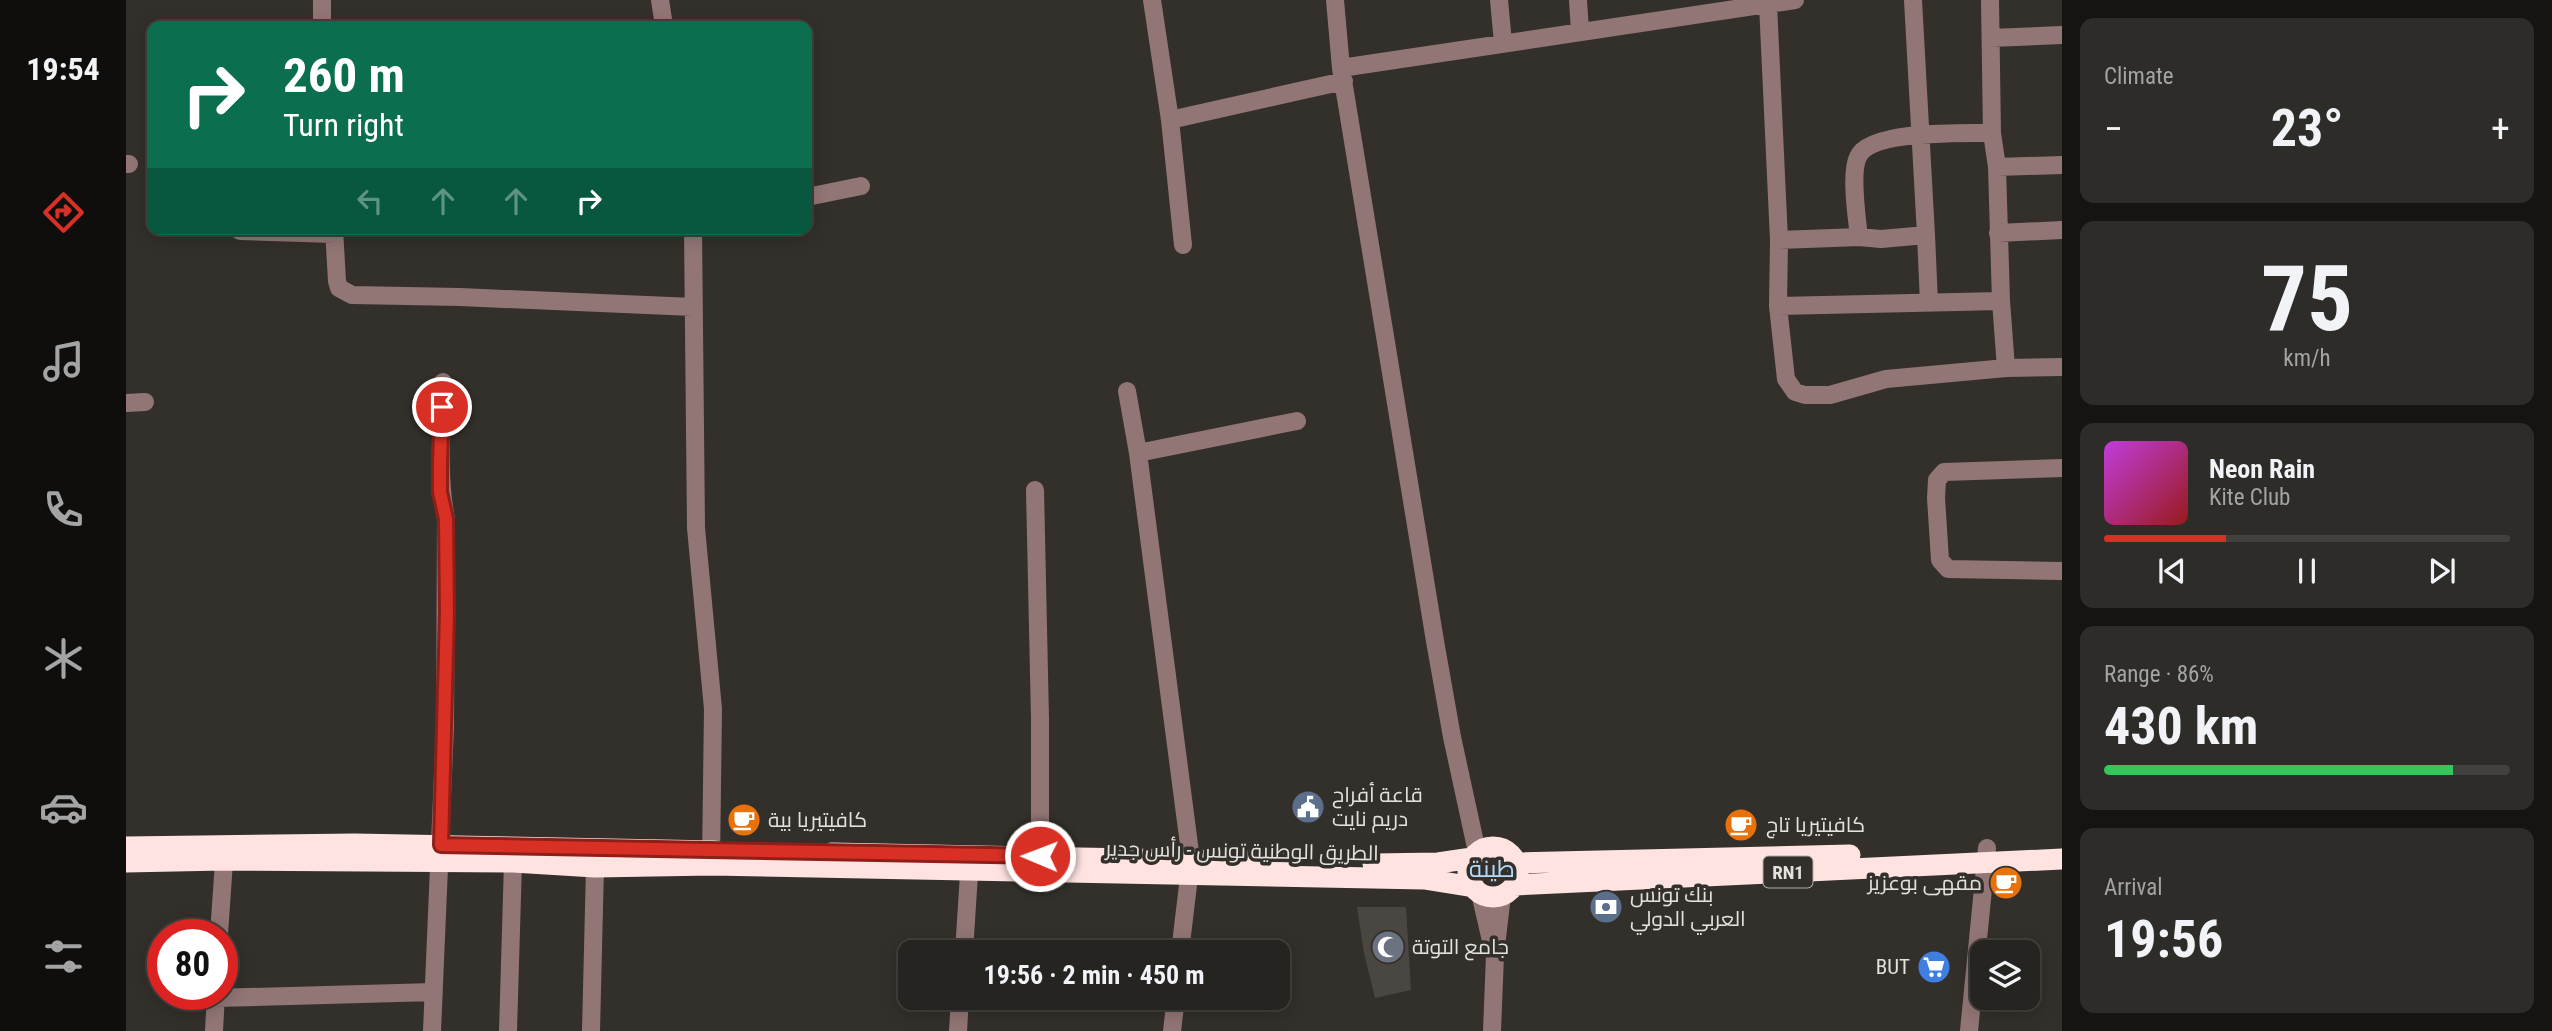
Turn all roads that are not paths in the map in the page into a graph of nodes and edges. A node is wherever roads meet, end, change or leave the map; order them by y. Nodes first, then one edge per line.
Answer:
1 (322, 0) edge
2 (660, 0) edge
3 (1152, 0) edge
4 (1335, 0) edge
5 (1499, 0) edge
6 (1578, 0) edge
7 (1913, 0) edge
8 (1990, 0) edge
9 (1780, 2) edge
10 (322, 21) edge
11 (663, 21) edge
12 (1580, 31) junction
13 (2062, 34) edge
14 (1991, 38) junction
15 (1503, 43) junction
16 (1343, 74) junction
17 (1170, 120) junction
18 (1992, 133) junction
19 (1919, 135) junction
20 (2062, 165) edge
21 (1997, 167) junction
22 (861, 186) dead end
23 (812, 196) edge
24 (2062, 230) edge
25 (1998, 233) junction
26 (334, 235) edge
27 (693, 235) edge
28 (1926, 235) junction
29 (1859, 237) junction
30 (1779, 240) junction
31 (1183, 245) dead end
32 (2001, 301) junction
33 (1929, 303) junction
34 (1779, 306) junction
35 (693, 307) junction
36 (2062, 366) edge
37 (2006, 368) junction
38 (443, 382) dead end
39 (1127, 391) dead end
40 (145, 402) dead end
41 (126, 403) edge
42 (1297, 421) dead end
43 (1138, 453) junction
44 (2062, 468) edge
45 (1034, 490) dead end
46 (2062, 571) edge
47 (2062, 845) edge
48 (126, 847) edge
49 (225, 852) junction
50 (439, 853) junction
51 (1475, 855) junction
52 (1986, 855) junction
53 (1040, 856) junction
54 (712, 858) junction
55 (2062, 859) edge
56 (126, 862) edge
57 (513, 862) junction
58 (970, 862) junction
59 (1516, 863) junction
60 (595, 867) junction
61 (1190, 867) junction
62 (1477, 890) junction
63 (1508, 890) junction
64 (220, 919) edge
65 (965, 940) edge
66 (1181, 940) edge
67 (1494, 955) junction
68 (434, 992) junction
69 (238, 996) edge
70 (215, 1010) edge
71 (959, 1010) edge
72 (1175, 1010) edge
73 (214, 1031) edge
74 (432, 1031) edge
75 (508, 1031) edge
76 (591, 1031) edge
77 (958, 1031) edge
78 (1172, 1031) edge
79 (1492, 1031) edge
80 (1969, 1031) edge

1 - 10 street
2 - 11 street
3 - 17 street
4 - 16 street
5 - 15 street
6 - 12 street
7 - 19 street
8 - 14 street
9 - 12 street
9 - 30 street
12 - 15 street
13 - 14 street
14 - 18 street
15 - 16 street
16 - 17 street
16 - 51 street
17 - 31 street
18 - 19 street
18 - 21 street
19 - 28 street
19 - 29 street
20 - 21 street
21 - 25 street
22 - 23 street
24 - 25 street
25 - 32 street
26 - 35 street
27 - 35 street
28 - 29 street
28 - 33 street
29 - 30 street
30 - 34 street
32 - 33 street
32 - 37 street
33 - 34 street
34 - 37 street
35 - 54 street
36 - 37 street
38 - 50 street
39 - 43 street
40 - 41 street
42 - 43 street
43 - 61 street
44 - 46 street
45 - 53 street
47 - 52 highway, RN1
48 - 49 highway, الطريق الوطنية تونس - رأس جدير / RN1
49 - 50 highway, الطريق الوطنية تونس - رأس جدير / RN1
49 - 56 highway, الطريق الوطنية تونس - رأس جدير / RN1
49 - 64 street
50 - 54 highway, الطريق الوطنية تونس - رأس جدير / RN1
50 - 57 highway, الطريق الوطنية تونس - رأس جدير / RN1
50 - 68 street
51 - 59 highway, RN1
51 - 61 highway, الطريق الوطنية تونس - رأس جدير / RN1
51 - 62 highway
52 - 55 highway, RN1
52 - 59 highway, RN1
52 - 63 highway, RN1
52 - 80 street
53 - 58 highway, الطريق الوطنية تونس - رأس جدير / RN1
53 - 61 highway, الطريق الوطنية تونس - رأس جدير / RN1
54 - 58 highway, الطريق الوطنية تونس - رأس جدير / RN1
54 - 60 highway, الطريق الوطنية تونس - رأس جدير / RN1
57 - 60 highway, الطريق الوطنية تونس - رأس جدير / RN1
57 - 75 street
58 - 61 highway, الطريق الوطنية تونس - رأس جدير / RN1
58 - 65 street
59 - 63 highway
60 - 76 street
61 - 62 highway, الطريق الوطنية تونس - رأس جدير / RN1
61 - 66 street
62 - 63 highway, RN1
62 - 67 street
63 - 67 street
67 - 79 street
68 - 69 street
68 - 74 street
70 - 73 street
71 - 77 street
72 - 78 street

